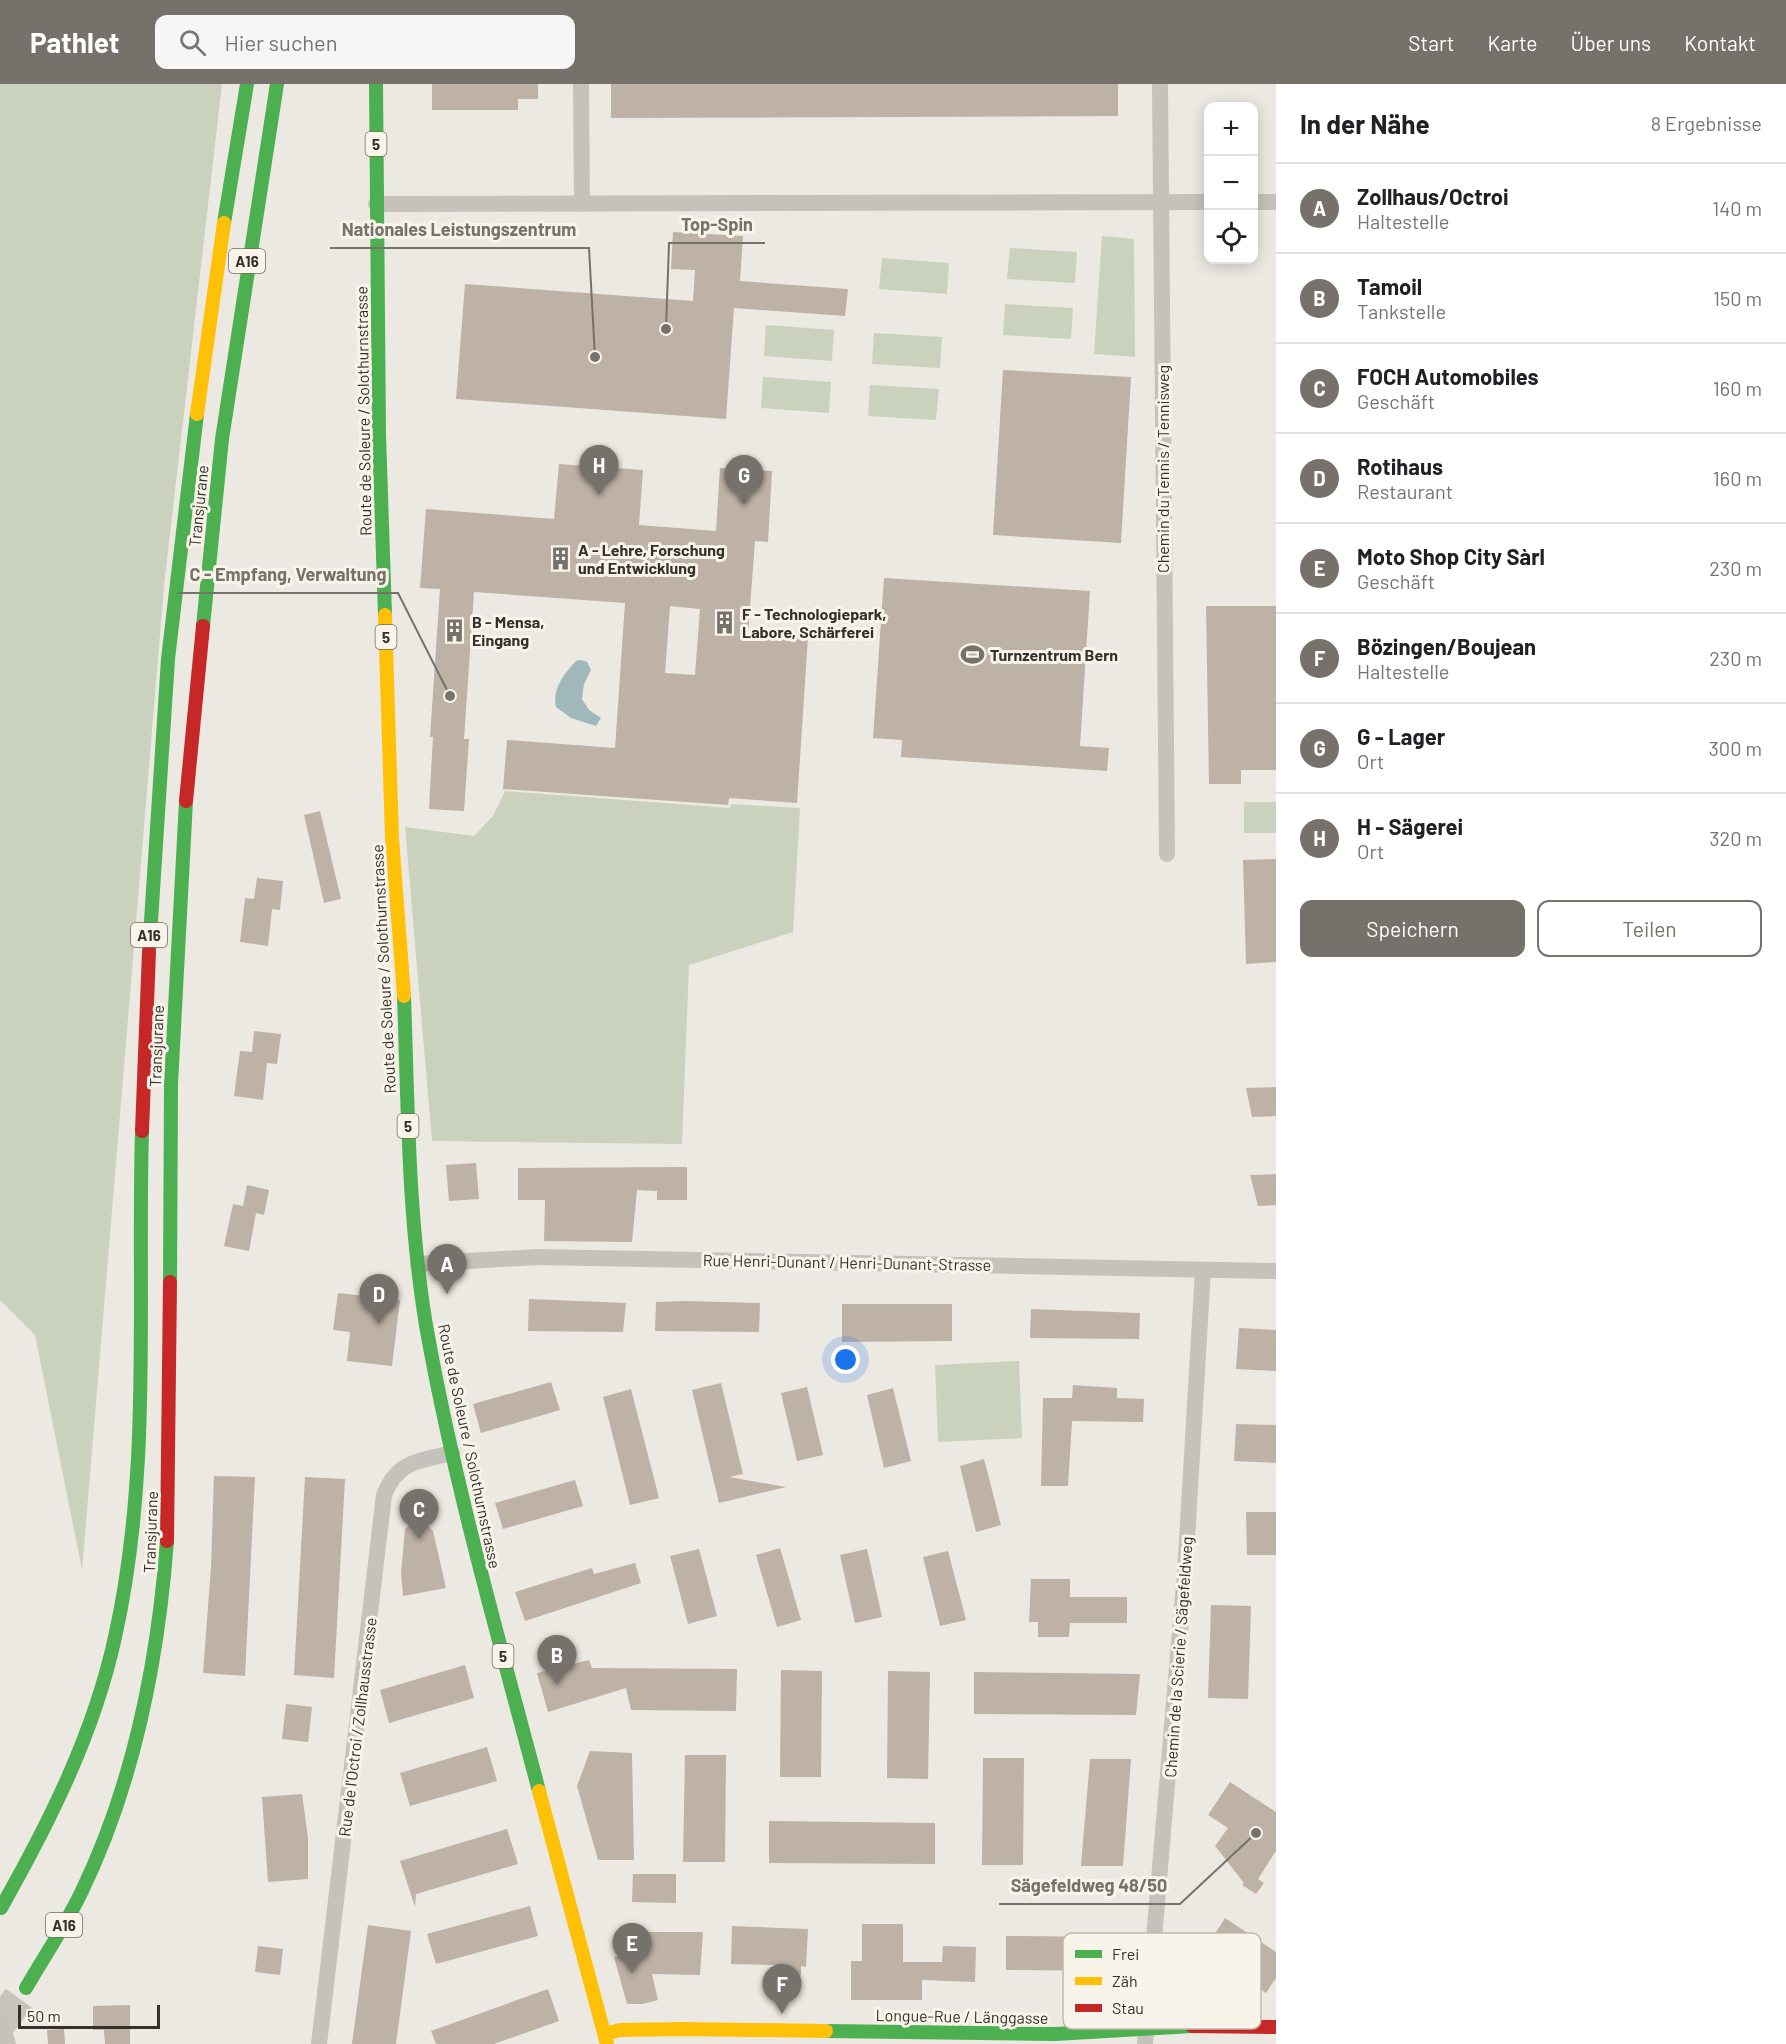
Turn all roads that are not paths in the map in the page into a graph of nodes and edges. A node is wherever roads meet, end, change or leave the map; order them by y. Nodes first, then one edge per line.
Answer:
1 (247, 84) edge
2 (276, 84) edge
3 (376, 84) edge
4 (581, 84) edge
5 (1160, 84) edge
6 (1160, 202) junction
7 (1204, 202) edge
8 (1258, 202) edge
9 (1276, 202) edge
10 (376, 204) junction
11 (582, 204) junction
12 (1167, 854) dead end
13 (418, 1264) junction
14 (1203, 1270) junction
15 (1276, 1271) edge
16 (452, 1453) junction
17 (1, 1908) edge
18 (1155, 1933) edge
19 (27, 1988) tunnel mouth
20 (0, 2020) edge
21 (1276, 2027) edge
22 (1261, 2028) edge
23 (683, 2029) junction
24 (1247, 2029) edge
25 (1146, 2036) edge
26 (606, 2039) edge
27 (8, 2044) edge
28 (319, 2044) edge
29 (673, 2044) edge

1 - 17 main road, Transjurane / A16
2 - 19 main road, Transjurane / A16
3 - 10 main road, Route de Soleure / Solothurnstrasse / 5
4 - 11 street
5 - 6 street, Chemin du Tennis / Tennisweg
6 - 7 street
6 - 11 street
6 - 12 street, Chemin du Tennis / Tennisweg
8 - 9 street
10 - 11 street
10 - 13 main road, Route de Soleure / Solothurnstrasse / 5
13 - 14 street, Rue Henri-Dunant / Henri-Dunant-Strasse
13 - 16 main road, Route de Soleure / Solothurnstrasse / 5
14 - 15 street, Rue Henri-Dunant / Henri-Dunant-Strasse
14 - 18 street, Chemin de la Scierie / Sägefeldweg
16 - 26 main road, Route de Soleure / Solothurnstrasse / 5
16 - 28 street, Rue de l'Octroi / Zollhausstrasse
20 - 27 street
21 - 22 main road, Longue-Rue / Länggasse
23 - 25 main road, Longue-Rue / Länggasse
23 - 26 main road, Longue-Rue / Länggasse
23 - 29 main road
24 - 25 main road, Longue-Rue / Länggasse

